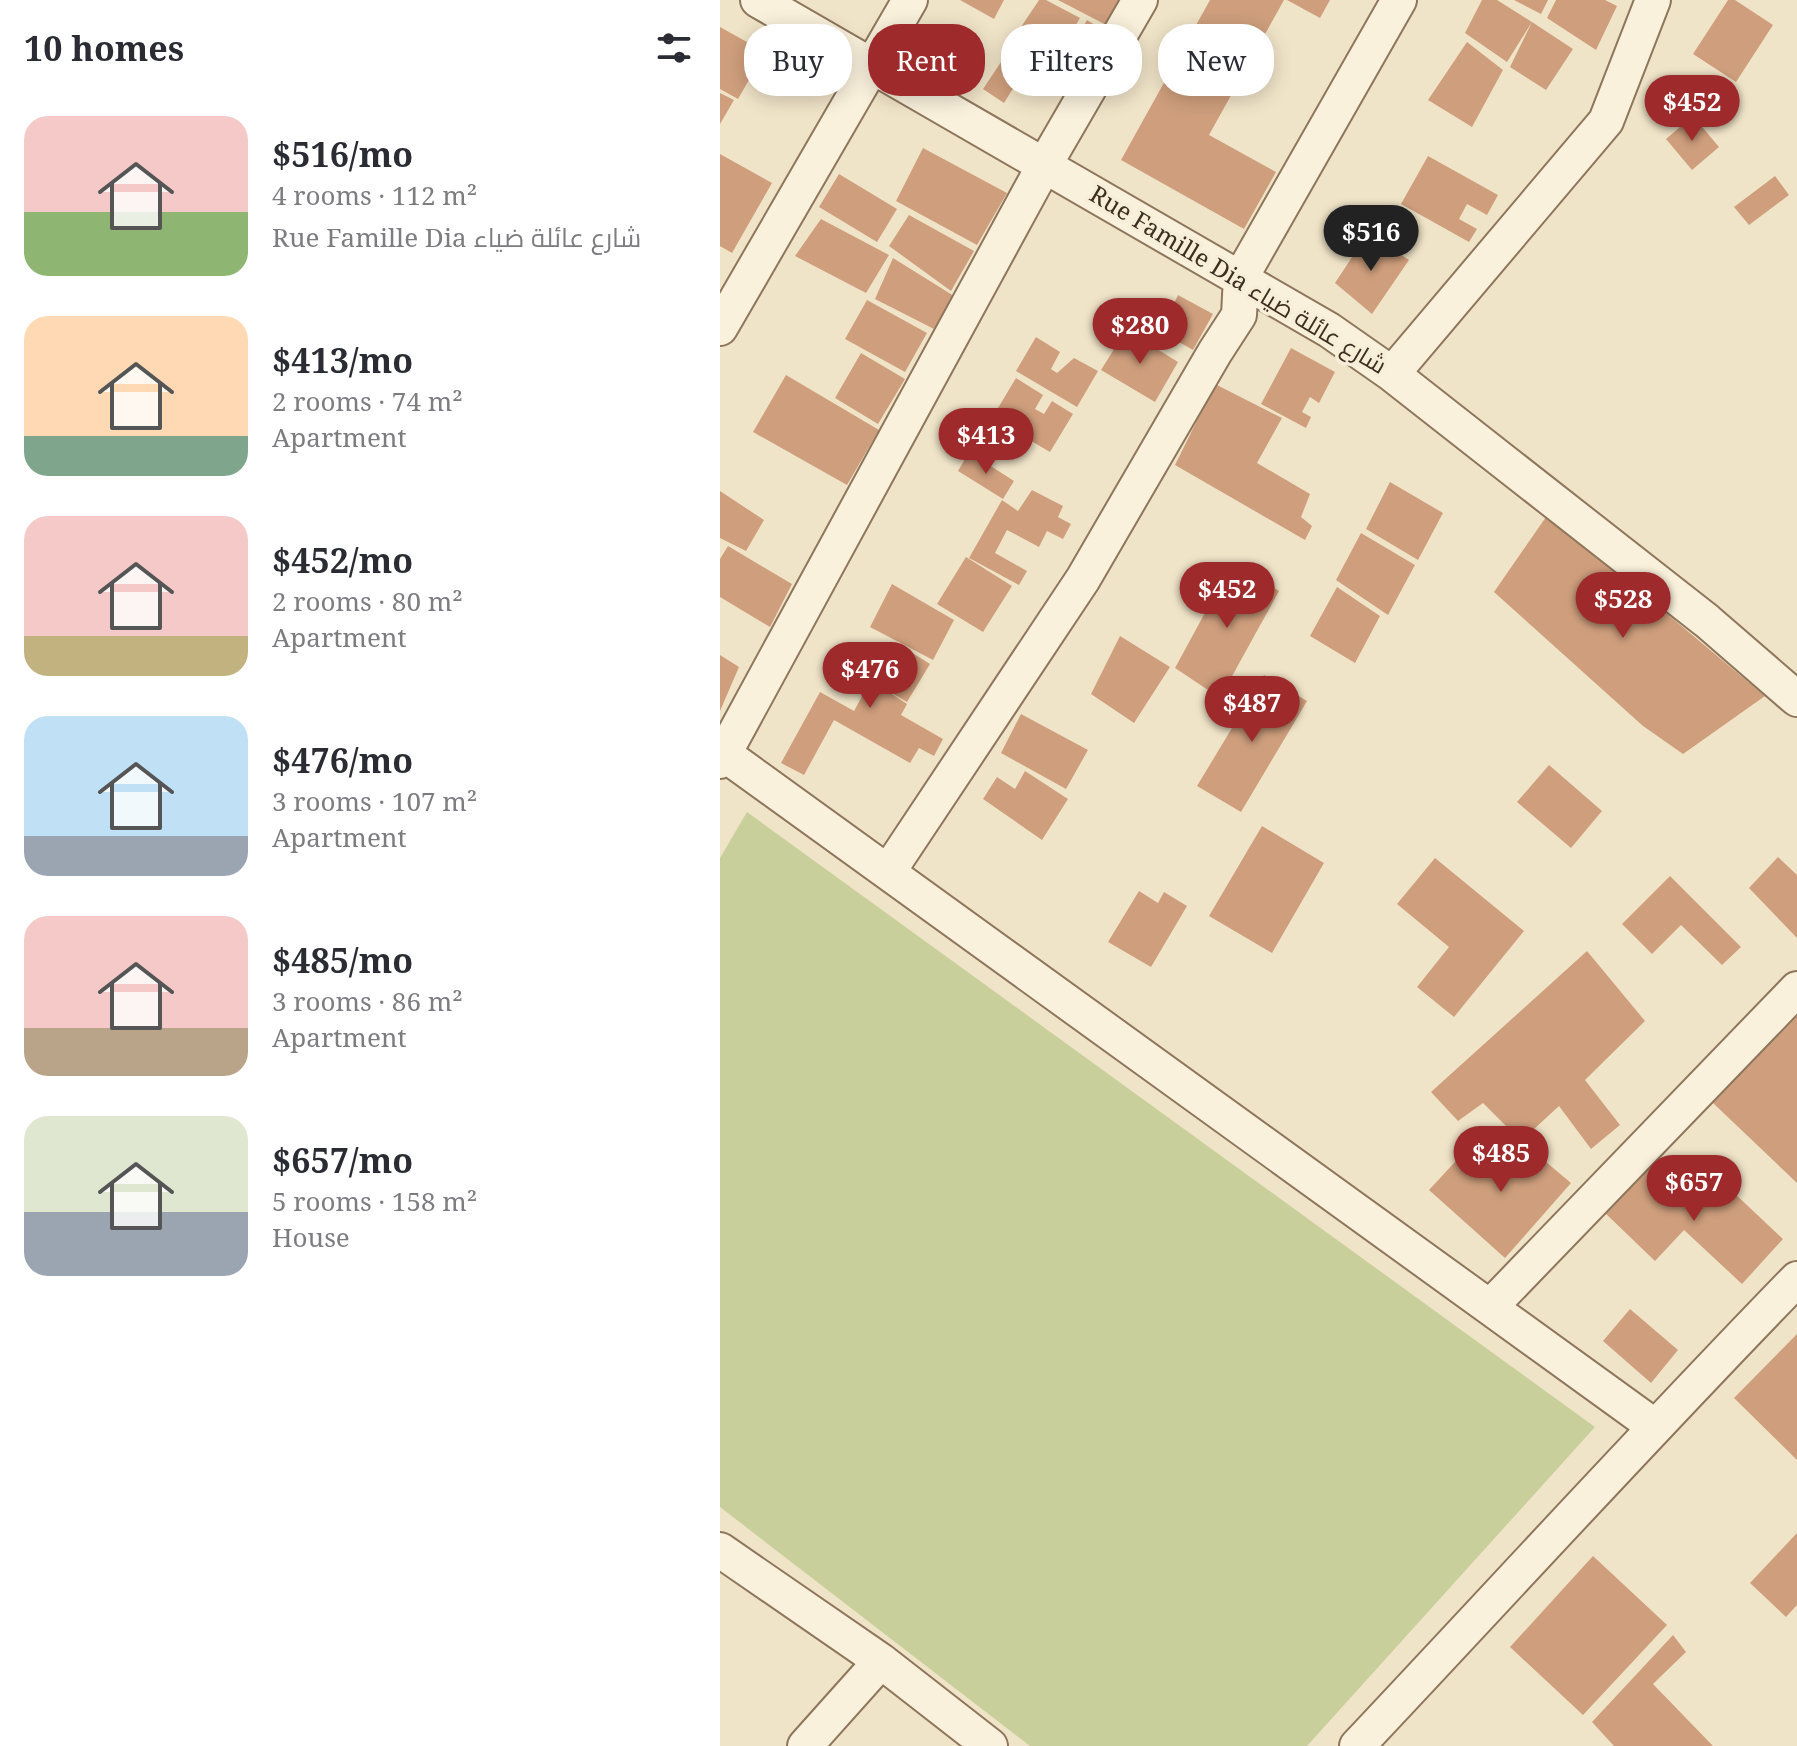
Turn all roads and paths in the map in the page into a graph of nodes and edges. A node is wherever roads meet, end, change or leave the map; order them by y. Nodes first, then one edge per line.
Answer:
1 (758, 0) edge
2 (910, 0) edge
3 (1140, 0) edge
4 (1399, 0) edge
5 (1653, 0) edge
6 (896, 24) edge
7 (868, 63) edge
8 (868, 72) edge
9 (926, 96) edge
10 (1045, 164) junction
11 (1241, 277) junction
12 (720, 328) edge
13 (1392, 374) junction
14 (1792, 686) edge
15 (721, 755) edge
16 (888, 872) junction
17 (1797, 989) edge
18 (1797, 1279) edge
19 (1490, 1307) junction
20 (1654, 1426) junction
21 (720, 1550) edge
22 (881, 1661) junction
23 (805, 1746) edge
24 (990, 1746) edge
25 (1357, 1746) edge

1 - 7 street, Rue Famille Dia شارع عائلة ضياء
2 - 6 street
3 - 10 street
4 - 11 street
5 - 13 street
8 - 12 street
9 - 10 street, Rue Famille Dia شارع عائلة ضياء
10 - 11 street, Rue Famille Dia شارع عائلة ضياء
10 - 15 street
11 - 13 street, Rue Famille Dia شارع عائلة ضياء
11 - 16 street
13 - 14 street, Rue Famille Dia شارع عائلة ضياء
15 - 16 street
16 - 19 street
17 - 19 street
18 - 20 street
19 - 20 street
20 - 25 street
21 - 22 street
22 - 23 street
22 - 24 street

